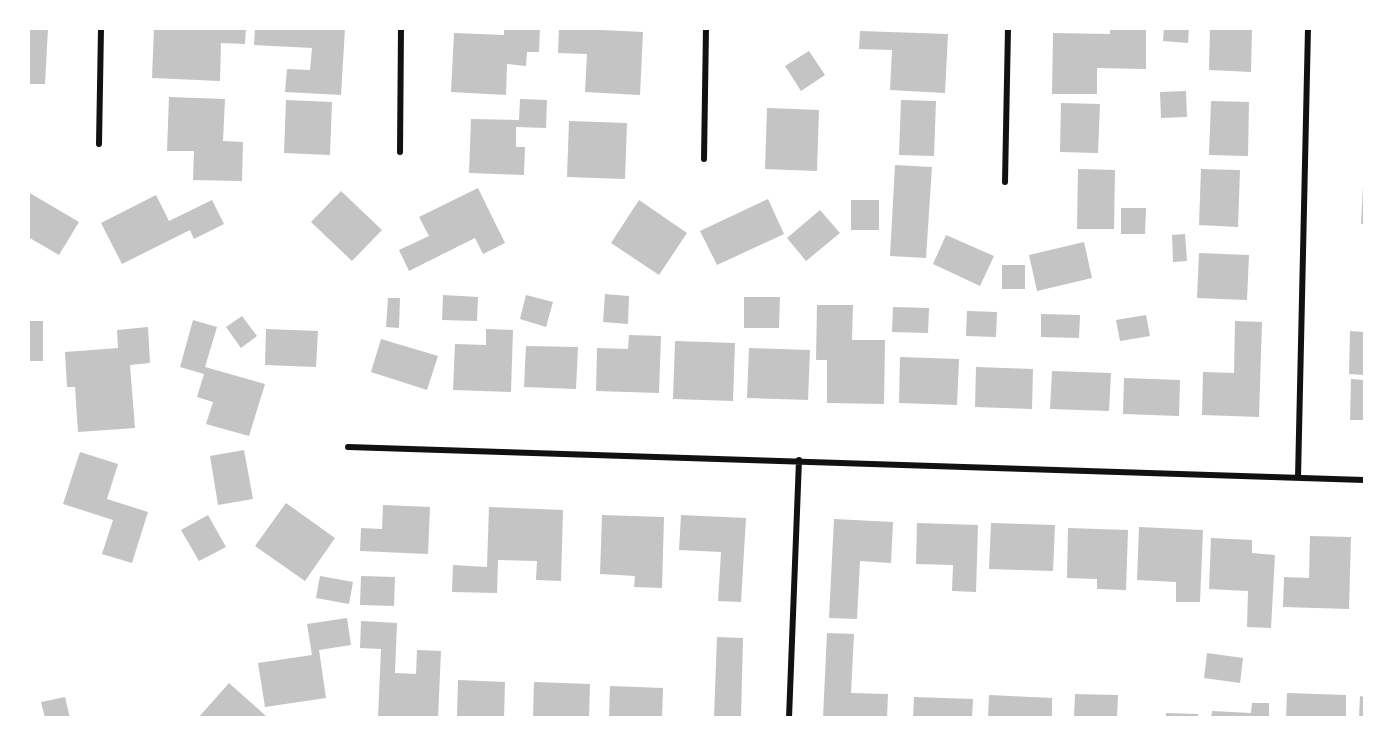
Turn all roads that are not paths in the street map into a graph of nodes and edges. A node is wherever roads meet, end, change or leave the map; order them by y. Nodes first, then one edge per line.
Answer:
1 (101, 28) edge
2 (401, 28) edge
3 (706, 28) edge
4 (1008, 28) edge
5 (1308, 28) edge
6 (99, 144) dead end
7 (400, 152) dead end
8 (704, 159) dead end
9 (1005, 182) dead end
10 (348, 447) dead end
11 (799, 459) junction
12 (1298, 478) junction
13 (1365, 480) edge
14 (789, 717) edge

1 - 6 street
2 - 7 street
3 - 8 street
4 - 9 street
5 - 12 street
10 - 11 street
11 - 12 street
11 - 14 street
12 - 13 street

